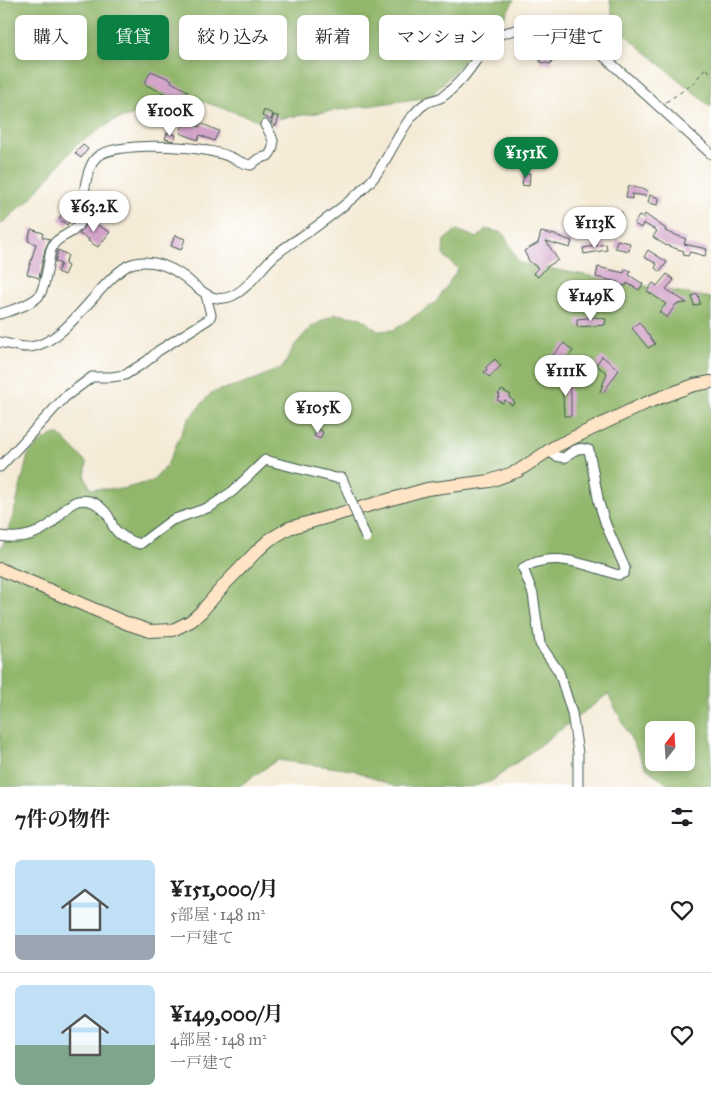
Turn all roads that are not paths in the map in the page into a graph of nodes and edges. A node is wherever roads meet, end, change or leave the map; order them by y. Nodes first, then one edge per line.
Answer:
1 (265, 125) dead end
2 (711, 154) edge
3 (206, 295) junction
4 (0, 314) edge
5 (0, 342) edge
6 (711, 382) edge
7 (548, 451) junction
8 (0, 466) edge
9 (0, 536) edge
10 (366, 538) dead end
11 (0, 569) edge
12 (578, 787) edge

1 - 4 street
2 - 3 street
3 - 5 street
3 - 8 street
6 - 7 street
7 - 11 street
7 - 12 street
9 - 10 street, bridge

